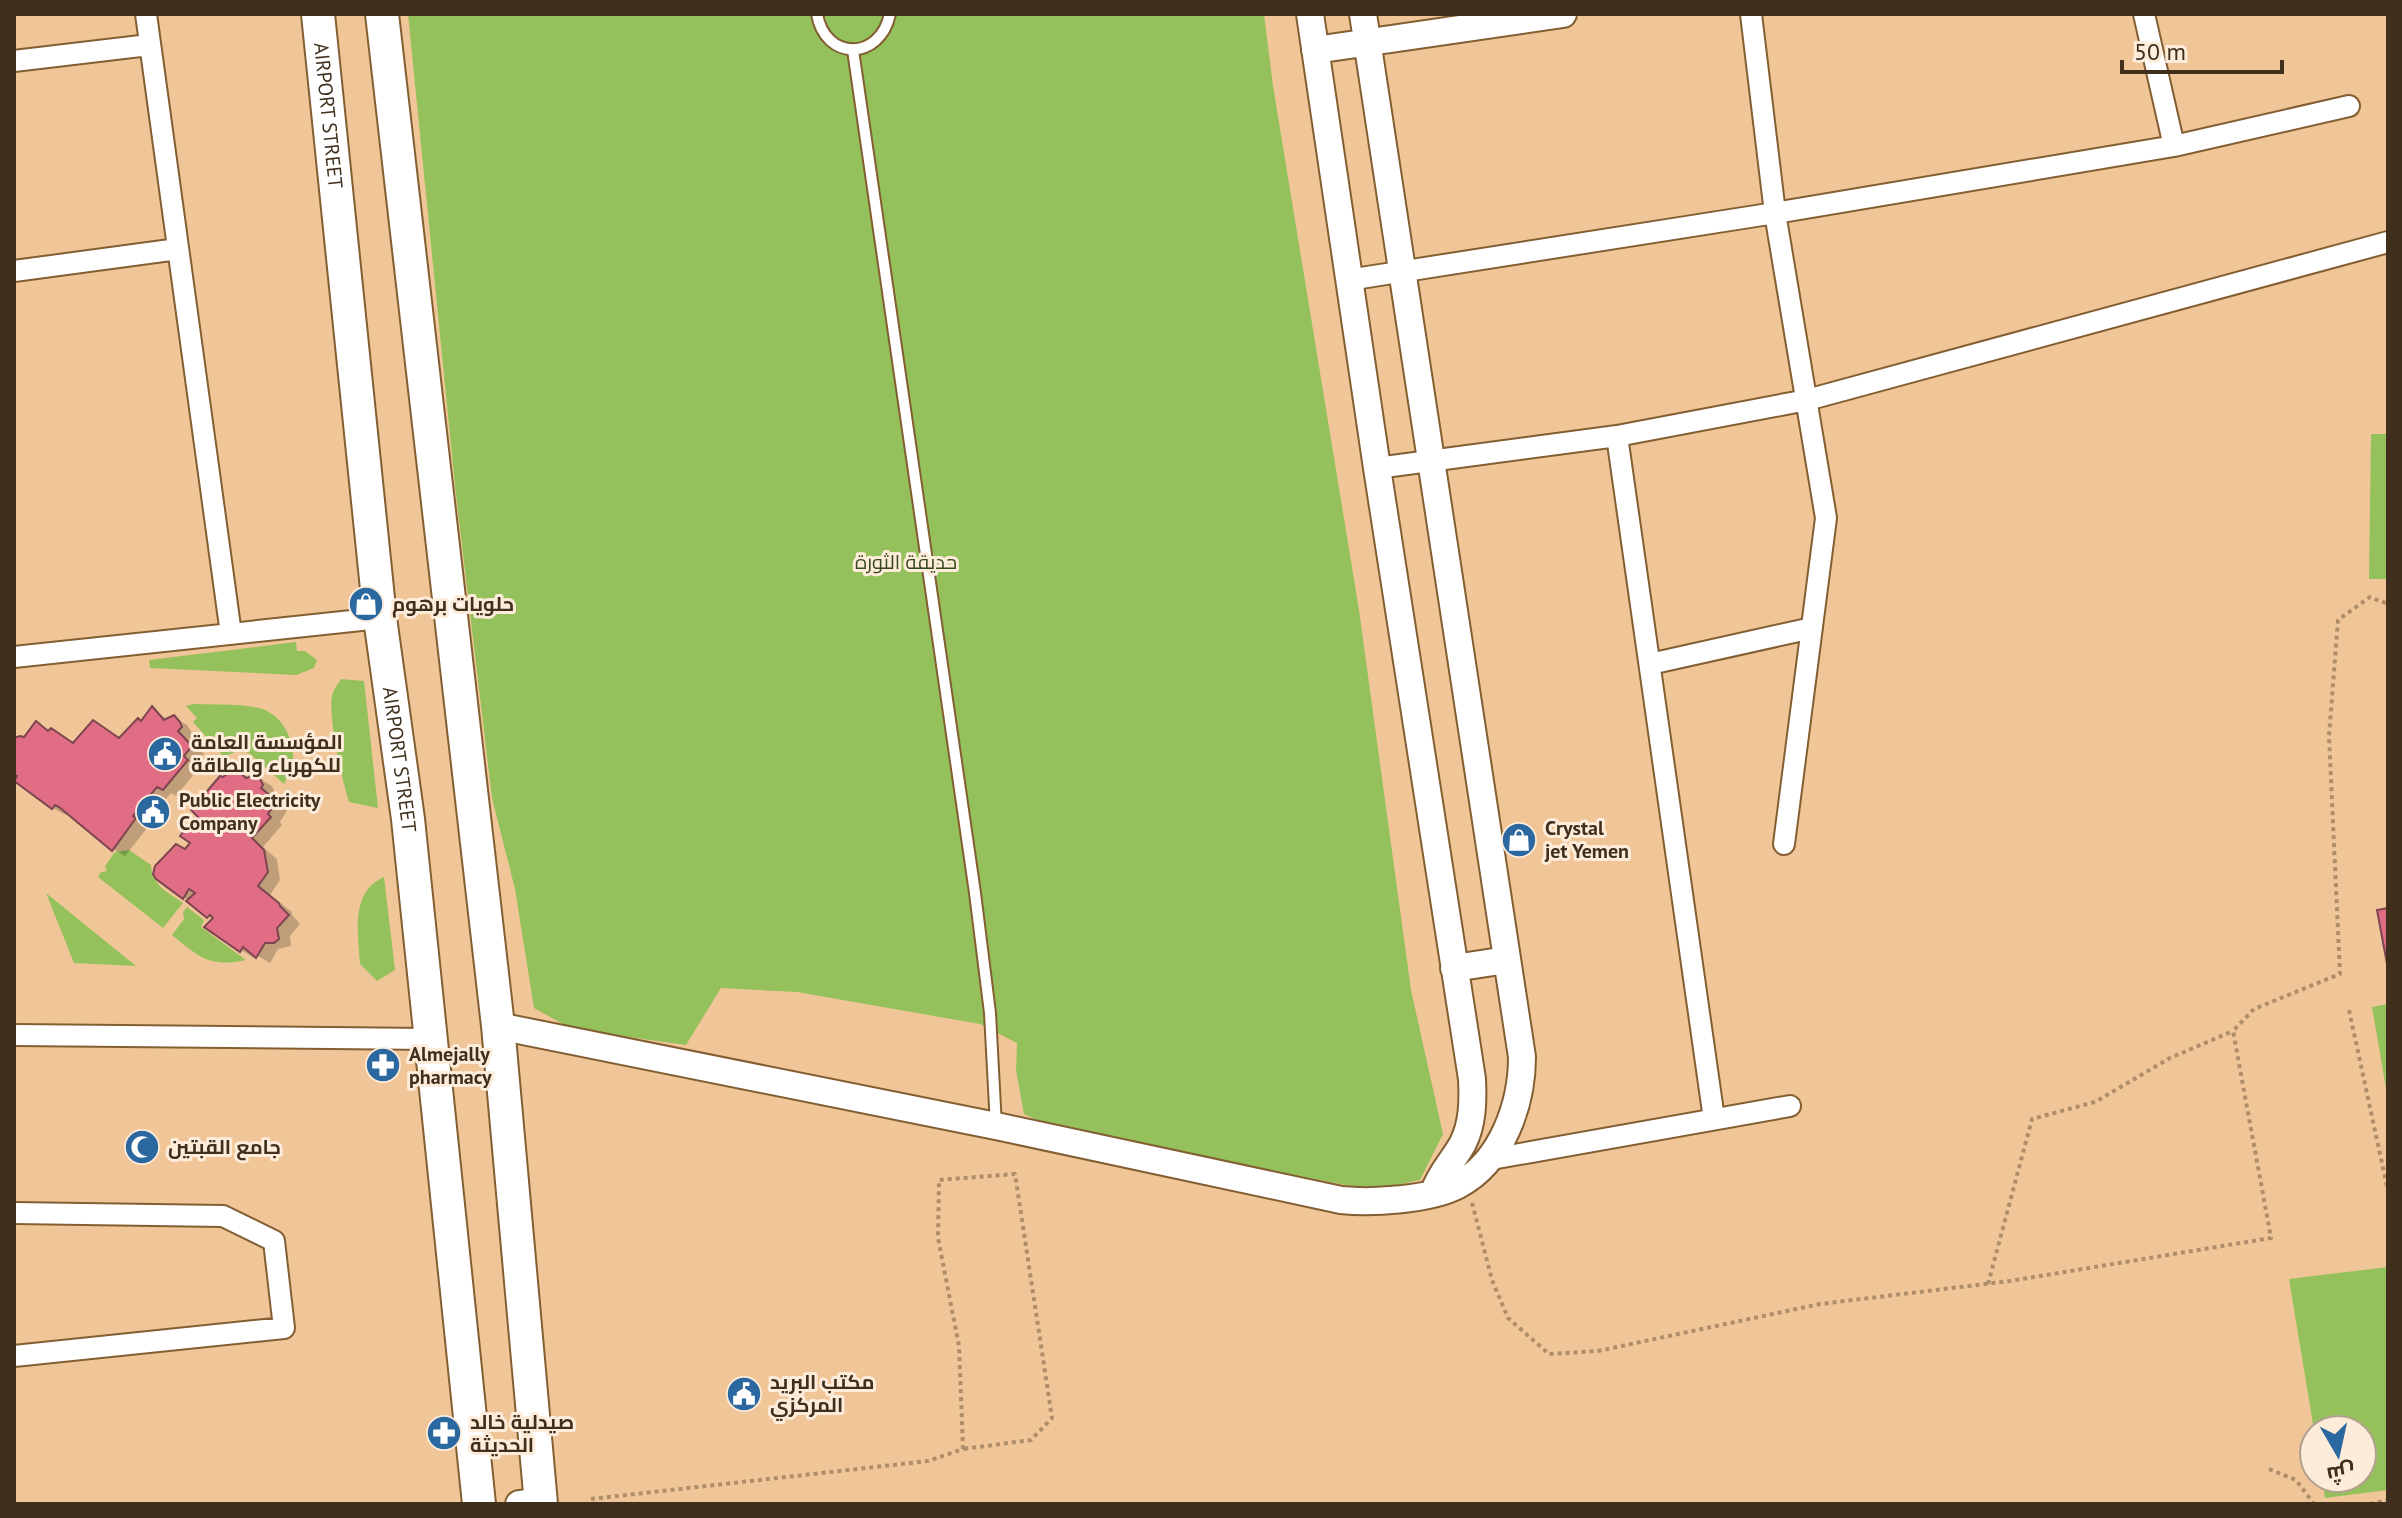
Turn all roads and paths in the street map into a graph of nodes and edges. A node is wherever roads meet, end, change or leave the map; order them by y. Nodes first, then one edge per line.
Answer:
1 (146, 14) edge
2 (318, 14) edge
3 (382, 14) edge
4 (817, 14) edge
5 (890, 14) edge
6 (1310, 14) edge
7 (1363, 14) edge
8 (1563, 14) edge
9 (1751, 14) edge
10 (2144, 14) edge
11 (1367, 42) junction
12 (149, 45) junction
13 (853, 50) junction
14 (1315, 50) junction
15 (14, 61) edge
16 (2349, 106) dead end
17 (2174, 146) junction
18 (1775, 213) junction
19 (2388, 242) edge
20 (178, 249) junction
21 (14, 271) edge
22 (1402, 272) junction
23 (1348, 280) junction
24 (1807, 400) junction
25 (1617, 436) junction
26 (1432, 461) junction
27 (1377, 468) junction
28 (2388, 604) edge
29 (380, 618) junction
30 (1812, 628) junction
31 (231, 634) junction
32 (14, 657) edge
33 (1650, 664) junction
34 (1784, 844) dead end
35 (1507, 960) junction
36 (1454, 968) junction
37 (2349, 1010) dead end
38 (498, 1026) junction
39 (2233, 1031) junction
40 (14, 1035) edge
41 (430, 1039) junction
42 (1790, 1106) dead end
43 (1714, 1119) junction
44 (996, 1126) junction
45 (1468, 1128) junction
46 (1493, 1151) junction
47 (1466, 1180) junction
48 (2388, 1191) edge
49 (1434, 1192) junction
50 (14, 1213) edge
51 (1988, 1284) junction
52 (14, 1356) edge
53 (963, 1449) junction
54 (2269, 1469) dead end
55 (591, 1499) dead end
56 (2388, 1500) edge
57 (533, 1503) edge
58 (479, 1504) edge
59 (2314, 1504) edge
60 (2370, 1504) edge

1 - 12 street
2 - 29 main road, AIRPORT STREET
3 - 38 main road
4 - 13 lane
5 - 13 lane
6 - 14 street
7 - 11 street
8 - 11 street
9 - 18 street
10 - 17 street
11 - 14 street
11 - 22 street
12 - 15 street
12 - 20 street
13 - 44 lane
14 - 23 street
16 - 17 street
17 - 18 street
18 - 22 street
18 - 24 street
19 - 24 street
20 - 21 street
20 - 31 street
22 - 23 street
22 - 26 street
23 - 27 street
24 - 25 street
24 - 30 street
25 - 26 street
25 - 33 street
26 - 27 street
26 - 35 street
27 - 36 street
28 - 39 path
29 - 31 street
29 - 41 main road, AIRPORT STREET
30 - 33 street
30 - 34 street
31 - 32 street
33 - 43 street
35 - 36 street
35 - 46 street
36 - 45 street
37 - 48 path
38 - 44 street
38 - 57 main road
39 - 51 path
39 - 51 path
40 - 41 street
41 - 58 main road, AIRPORT STREET
42 - 43 street
43 - 46 street
44 - 49 street
45 - 46 street
45 - 49 street
46 - 47 street
47 - 49 street
47 - 51 path
50 - 52 street
53 - 53 path
53 - 55 path
54 - 59 path
56 - 60 path

